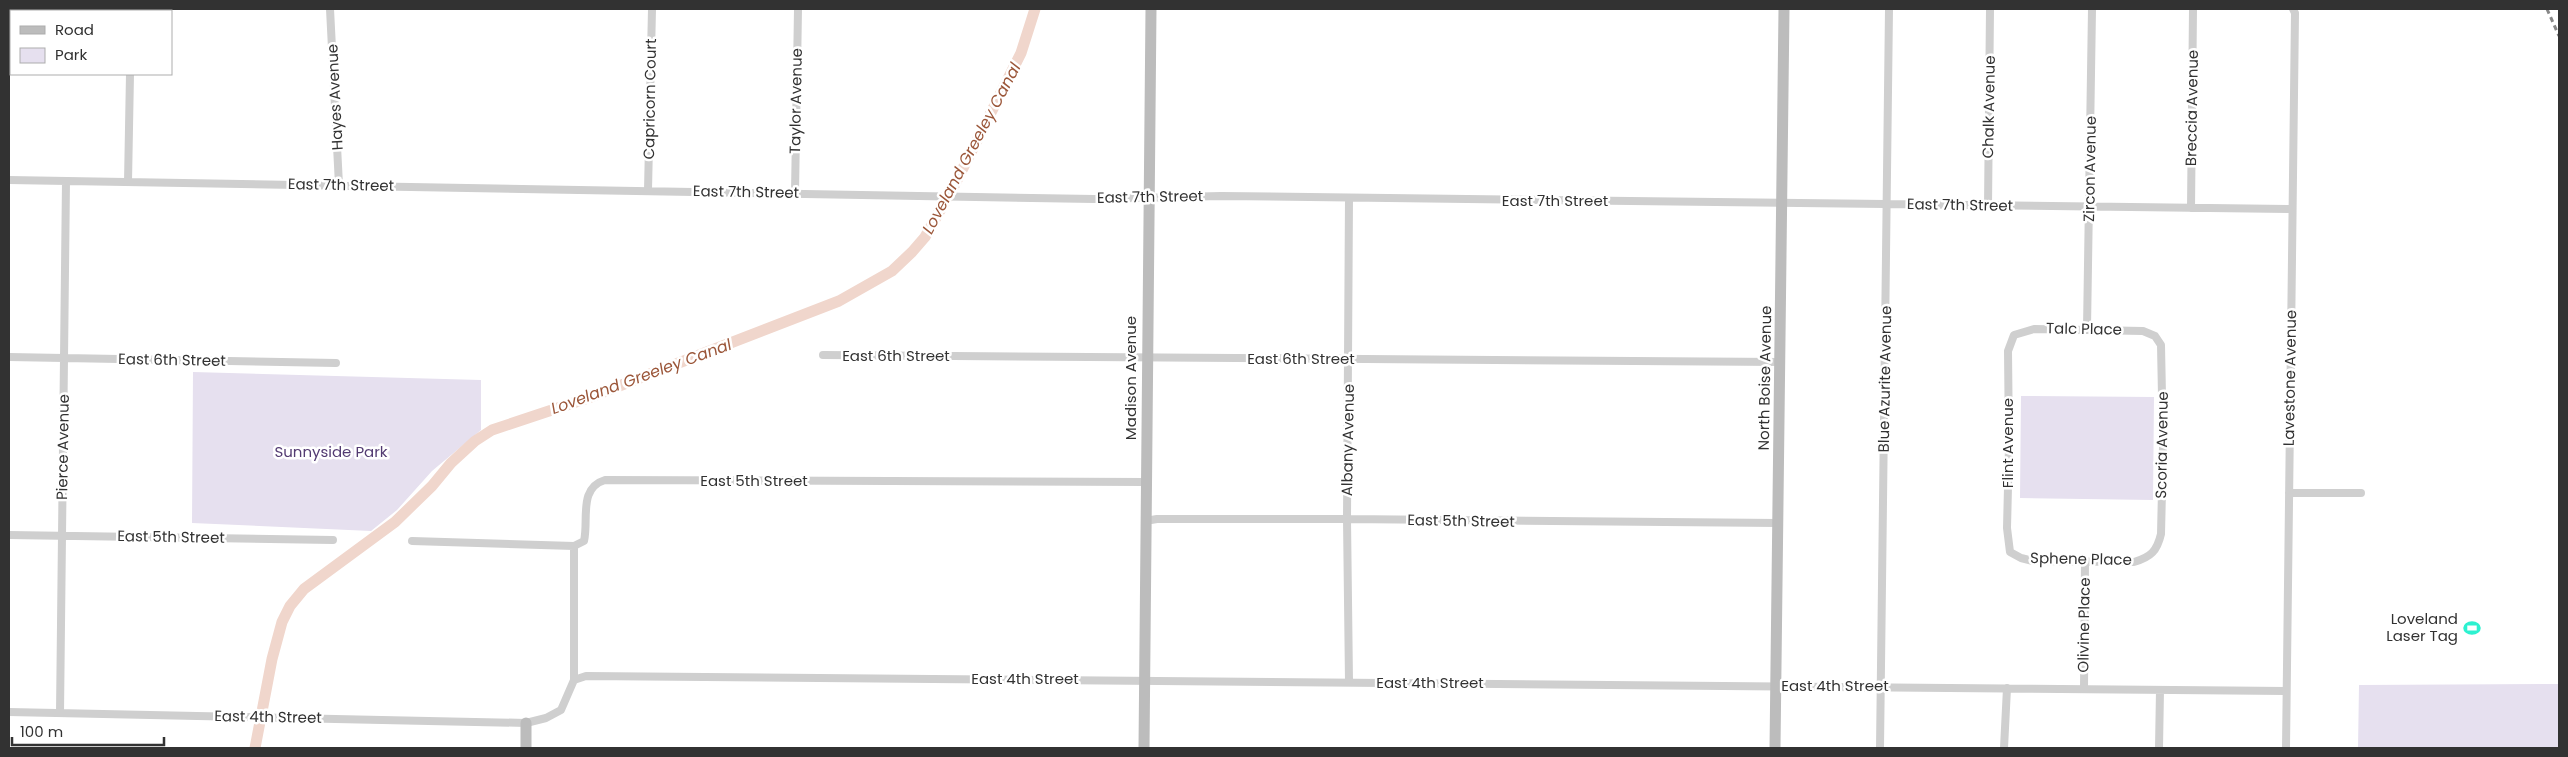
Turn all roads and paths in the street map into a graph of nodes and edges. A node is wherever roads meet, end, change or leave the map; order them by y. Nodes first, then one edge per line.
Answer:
1 (23, 9) edge
2 (164, 9) edge
3 (330, 9) edge
4 (652, 9) edge
5 (798, 9) edge
6 (1150, 9) edge
7 (1784, 9) edge
8 (1889, 9) edge
9 (1990, 9) edge
10 (2092, 9) edge
11 (2193, 9) edge
12 (2293, 9) edge
13 (76, 10) edge
14 (147, 10) edge
15 (130, 75) edge
16 (9, 180) edge
17 (66, 181) junction
18 (128, 182) junction
19 (339, 185) junction
20 (648, 190) junction
21 (795, 193) junction
22 (1147, 198) junction
23 (1349, 198) junction
24 (1782, 203) junction
25 (1887, 204) junction
26 (1988, 206) junction
27 (2089, 207) junction
28 (2191, 208) junction
29 (2292, 209) junction
30 (2087, 329) junction
31 (2014, 335) joint
32 (2155, 336) joint
33 (823, 355) dead end
34 (9, 358) edge
35 (64, 358) junction
36 (1146, 358) junction
37 (1348, 359) junction
38 (1780, 362) junction
39 (336, 363) dead end
40 (1146, 482) junction
41 (2289, 493) junction
42 (2361, 493) dead end
43 (1347, 519) junction
44 (1145, 521) junction
45 (1778, 523) junction
46 (9, 535) edge
47 (62, 535) junction
48 (333, 540) dead end
49 (412, 541) dead end
50 (574, 546) junction
51 (2010, 552) joint
52 (2152, 554) joint
53 (2085, 562) junction
54 (574, 680) junction
55 (1144, 680) junction
56 (1349, 682) junction
57 (1776, 686) junction
58 (1881, 686) junction
59 (2006, 688) junction
60 (2084, 689) junction
61 (2160, 690) junction
62 (2286, 691) junction
63 (9, 712) edge
64 (60, 713) junction
65 (526, 723) junction
66 (526, 748) edge
67 (1144, 748) edge
68 (1775, 748) edge
69 (1880, 748) edge
70 (2004, 748) edge
71 (2159, 748) edge
72 (2286, 748) edge

1 - 13 street
2 - 14 street
3 - 19 street, Hayes Avenue
4 - 20 street, Capricorn Court
5 - 21 street, Taylor Avenue
6 - 22 street, Madison Avenue
7 - 24 street, North Boise Avenue
8 - 25 street, Blue Azurite Avenue
9 - 26 street, Chalk Avenue
10 - 27 street, Zircon Avenue
11 - 28 street, Breccia Avenue
12 - 29 street, Lavestone Avenue
15 - 18 street
16 - 17 street, East 7th Street
17 - 18 street, East 7th Street
17 - 35 street, Pierce Avenue
18 - 19 street, East 7th Street
19 - 20 street, East 7th Street
20 - 21 street, East 7th Street
21 - 22 street, East 7th Street
22 - 23 street, East 7th Street
22 - 36 street, Madison Avenue
23 - 24 street, East 7th Street
23 - 37 street, Albany Avenue
24 - 25 street, East 7th Street
24 - 38 street, North Boise Avenue
25 - 26 street, East 7th Street
25 - 58 street, Blue Azurite Avenue
26 - 27 street, East 7th Street
27 - 28 street, East 7th Street
27 - 30 street, Zircon Avenue
28 - 29 street, East 7th Street
29 - 41 street, Lavestone Avenue
30 - 31 street, Talc Place
30 - 32 street, Talc Place
31 - 51 street, Flint Avenue
32 - 52 street, Scoria Avenue
33 - 36 street, East 6th Street
34 - 35 street, East 6th Street
35 - 39 street, East 6th Street
35 - 47 street, Pierce Avenue
36 - 37 street, East 6th Street
36 - 40 street, Madison Avenue
37 - 38 street, East 6th Street
37 - 43 street, Albany Avenue
38 - 45 street, North Boise Avenue
40 - 44 street, Madison Avenue
40 - 50 street, East 5th Street
41 - 42 street
41 - 62 street, Lavestone Avenue
43 - 44 street, East 5th Street
43 - 45 street, East 5th Street
43 - 56 street, Albany Avenue
44 - 55 street, Madison Avenue
45 - 57 street, North Boise Avenue
46 - 47 street, East 5th Street
47 - 48 street, East 5th Street
47 - 64 street, Pierce Avenue
49 - 50 street
50 - 54 street
51 - 53 street, Sphene Place
52 - 53 street, Sphene Place
53 - 60 street, Olivine Place
54 - 55 street, East 4th Street
54 - 65 street, East 4th Street
55 - 56 street, East 4th Street
55 - 67 street, Madison Avenue
56 - 57 street, East 4th Street
57 - 58 street, East 4th Street
57 - 68 street, North Boise Avenue
58 - 59 street, East 4th Street
58 - 69 street, Blue Azurite Avenue
59 - 60 street, East 4th Street
59 - 70 street
60 - 61 street, East 4th Street
61 - 62 street, East 4th Street
61 - 71 street
62 - 72 street, Lavestone Avenue
63 - 64 street, East 4th Street
64 - 65 street, East 4th Street
65 - 66 street

